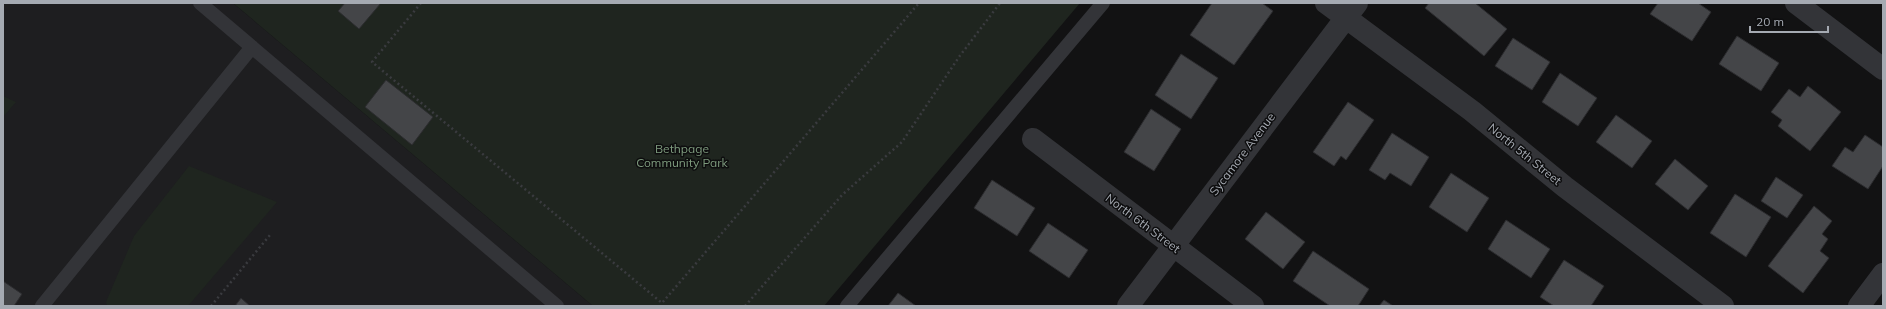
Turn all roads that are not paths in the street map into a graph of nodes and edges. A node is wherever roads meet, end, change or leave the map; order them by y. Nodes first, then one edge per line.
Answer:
1 (200, 3) edge
2 (1103, 3) edge
3 (1326, 3) edge
4 (1796, 3) edge
5 (1351, 10) edge
6 (252, 47) junction
7 (1883, 69) edge
8 (1033, 139) dead end
9 (1173, 246) junction
10 (1883, 274) edge
11 (42, 306) edge
12 (557, 306) edge
13 (847, 306) edge
14 (1128, 306) edge
15 (1253, 306) edge
16 (1723, 306) edge
17 (1859, 306) edge

1 - 6 lane
2 - 13 lane
3 - 5 street, North 5th Street
4 - 7 street
5 - 9 street, Sycamore Avenue
5 - 16 street, North 5th Street
6 - 11 lane
6 - 12 lane
8 - 9 street, North 6th Street
9 - 14 street, Sycamore Avenue
9 - 15 street, North 6th Street
10 - 17 street

